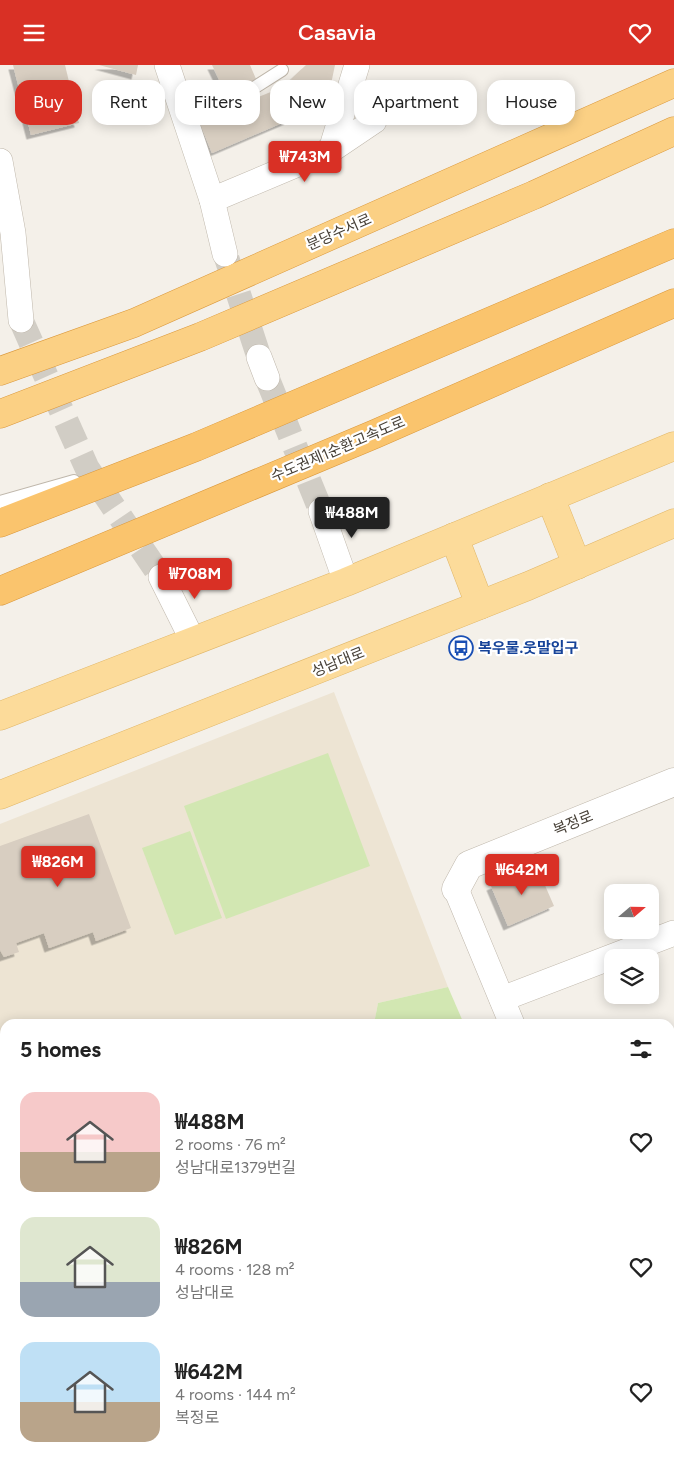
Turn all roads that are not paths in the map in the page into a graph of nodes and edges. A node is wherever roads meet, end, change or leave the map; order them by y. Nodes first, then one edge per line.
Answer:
1 (167, 65) edge
2 (357, 65) edge
3 (282, 70) dead end
4 (674, 83) edge
5 (260, 84) edge
6 (175, 87) edge
7 (188, 125) edge
8 (368, 125) edge
9 (674, 131) edge
10 (331, 150) junction
11 (0, 161) edge
12 (212, 200) junction
13 (674, 243) edge
14 (225, 254) tunnel mouth
15 (674, 303) edge
16 (21, 320) tunnel mouth
17 (0, 371) edge
18 (0, 414) edge
19 (674, 446) edge
20 (196, 447) junction
21 (550, 497) junction
22 (0, 502) edge
23 (320, 511) tunnel mouth
24 (0, 523) edge
25 (674, 523) edge
26 (454, 537) junction
27 (578, 565) junction
28 (161, 577) tunnel mouth
29 (346, 582) junction
30 (0, 591) edge
31 (480, 605) junction
32 (193, 641) junction
33 (0, 716) edge
34 (674, 783) edge
35 (0, 795) edge
36 (456, 889) joint
37 (674, 933) edge
38 (502, 999) junction
39 (510, 1019) edge

1 - 6 street
2 - 10 street
3 - 5 lane
4 - 17 highway, 분당수서로
7 - 12 street
8 - 10 street
9 - 18 highway
10 - 12 street
11 - 16 street
12 - 14 street
13 - 20 highway
15 - 30 highway, 수도권제1순환고속도로
19 - 21 main road
20 - 22 lane
20 - 24 highway
21 - 26 main road
21 - 27 main road
23 - 29 street
25 - 27 main road, 성남대로
26 - 29 main road
26 - 31 main road
27 - 31 main road, 성남대로
28 - 32 street
29 - 32 main road
31 - 35 main road, 성남대로
32 - 33 main road
34 - 36 street, 복정로
36 - 38 street
37 - 38 street
38 - 39 street

